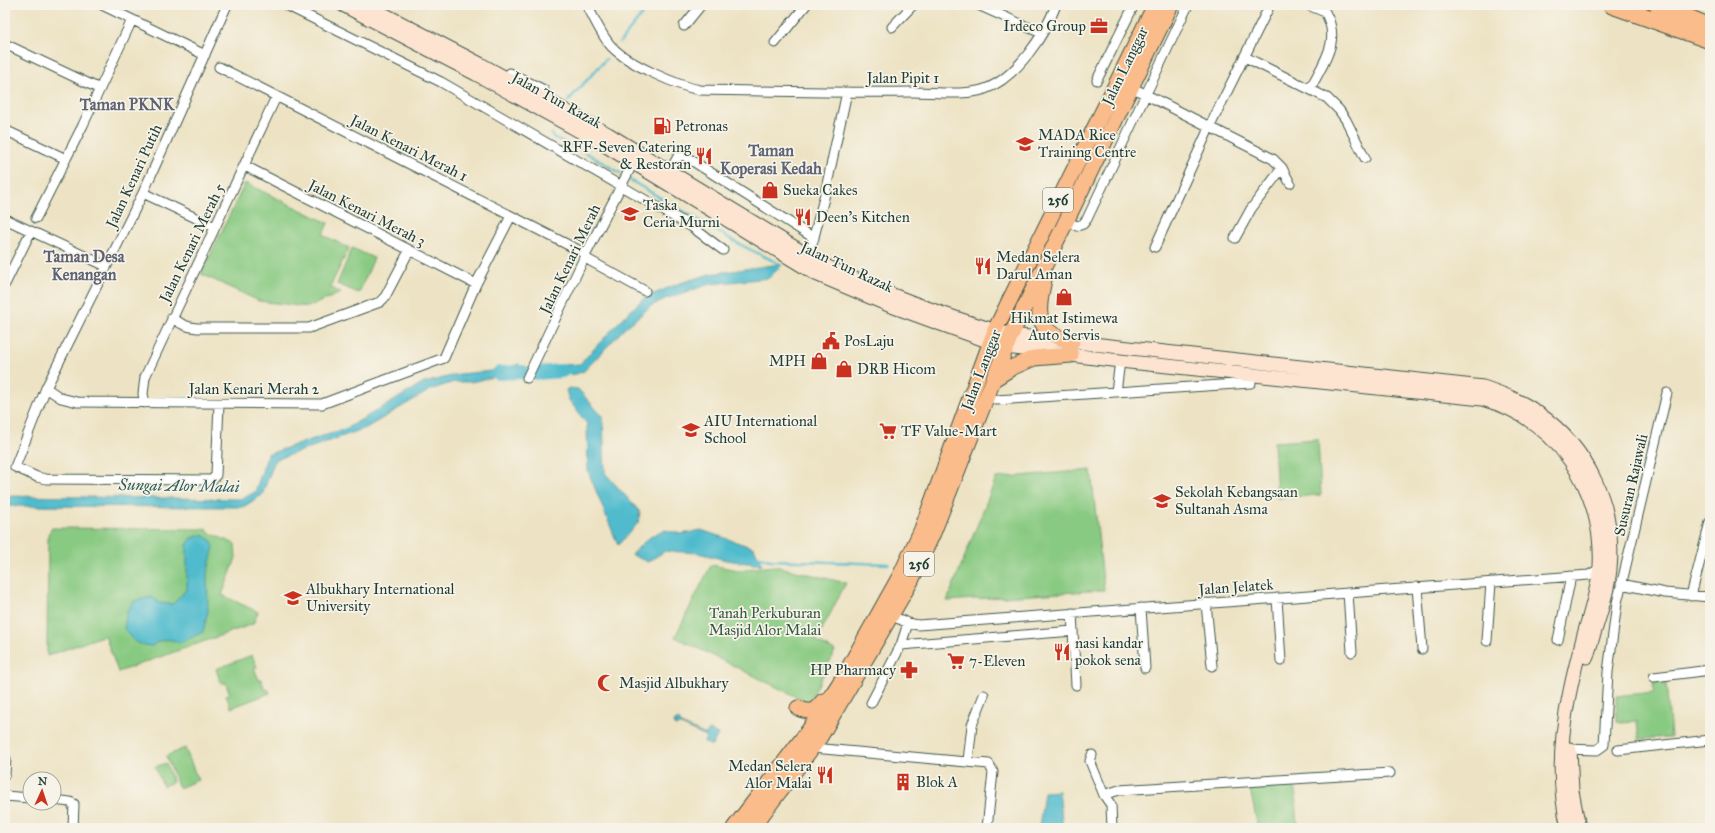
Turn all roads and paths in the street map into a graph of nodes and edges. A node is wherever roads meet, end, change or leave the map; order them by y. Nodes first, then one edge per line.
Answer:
1 (102, 5) edge
2 (227, 5) edge
3 (286, 5) edge
4 (343, 5) edge
5 (366, 5) edge
6 (378, 5) edge
7 (587, 5) edge
8 (701, 5) edge
9 (806, 5) edge
10 (912, 5) edge
11 (978, 5) edge
12 (1056, 5) edge
13 (1134, 5) edge
14 (1155, 5) edge
15 (1171, 5) edge
16 (1188, 5) edge
17 (1270, 5) edge
18 (1308, 5) edge
19 (1612, 5) edge
20 (1658, 5) edge
21 (132, 20) junction
22 (684, 26) dead end
23 (892, 27) dead end
24 (1710, 27) edge
25 (1041, 33) junction
26 (1710, 40) edge
27 (775, 43) dead end
28 (5, 44) edge
29 (205, 55) junction
30 (1245, 58) junction
31 (219, 67) dead end
32 (1102, 71) junction
33 (1097, 80) dead end
34 (100, 89) junction
35 (532, 89) junction
36 (1310, 89) junction
37 (544, 90) dead end
38 (1129, 90) junction
39 (847, 92) junction
40 (276, 97) junction
41 (1210, 126) junction
42 (5, 130) edge
43 (636, 157) junction
44 (66, 158) junction
45 (1365, 158) dead end
46 (245, 166) junction
47 (1282, 168) junction
48 (670, 171) junction
49 (1290, 182) dead end
50 (622, 185) junction
51 (143, 193) junction
52 (511, 216) junction
53 (36, 218) dead end
54 (5, 219) edge
55 (215, 227) junction
56 (31, 231) junction
57 (814, 238) junction
58 (1235, 238) dead end
59 (1155, 247) dead end
60 (723, 250) dead end
61 (409, 251) junction
62 (585, 256) junction
63 (808, 256) junction
64 (1049, 256) junction
65 (106, 266) junction
66 (5, 284) edge
67 (476, 284) junction
68 (645, 291) dead end
69 (172, 317) junction
70 (993, 336) junction
71 (1009, 341) junction
72 (1071, 349) junction
73 (1120, 361) junction
74 (527, 378) dead end
75 (994, 378) junction
76 (1251, 382) dead end
77 (46, 388) junction
78 (1116, 392) junction
79 (1667, 393) dead end
80 (996, 400) dead end
81 (145, 403) junction
82 (220, 404) junction
83 (1710, 523) edge
84 (1599, 575) junction
85 (1571, 576) junction
86 (1491, 582) junction
87 (1621, 584) junction
88 (1417, 587) junction
89 (1348, 592) junction
90 (1691, 596) junction
91 (1710, 597) edge
92 (1277, 598) junction
93 (1206, 603) junction
94 (1141, 608) junction
95 (1072, 613) junction
96 (892, 616) junction
97 (908, 624) junction
98 (1073, 631) junction
99 (1558, 640) dead end
100 (1487, 641) dead end
101 (901, 645) junction
102 (1422, 649) dead end
103 (1352, 652) dead end
104 (1281, 661) dead end
105 (1212, 666) dead end
106 (1144, 668) dead end
107 (1710, 670) edge
108 (1654, 677) dead end
109 (843, 678) junction
110 (1076, 685) dead end
111 (984, 695) dead end
112 (871, 703) dead end
113 (798, 708) dead end
114 (1710, 740) edge
115 (813, 748) junction
116 (1566, 749) junction
117 (1618, 750) dead end
118 (1092, 755) dead end
119 (6, 759) edge
120 (968, 761) junction
121 (1390, 773) dead end
122 (5, 774) edge
123 (1104, 795) junction
124 (5, 796) edge
125 (22, 797) edge
126 (62, 801) edge
127 (73, 828) edge
128 (734, 828) edge
129 (752, 828) edge
130 (987, 828) edge
131 (1112, 828) edge
132 (1568, 828) edge
133 (1579, 828) edge

1 - 21 street
2 - 29 street, Jalan Kenari Putih
3 - 50 street
4 - 43 main road, Jalan Tun Razak
5 - 35 main road, Jalan Tun Razak
6 - 35 street
7 - 39 street, Jalan Pipit 1
8 - 22 street
9 - 27 street
10 - 23 street
11 - 25 street
12 - 25 street, Jalan Pipit 1
13 - 32 street
14 - 38 main road, Jalan Langgar / 256
15 - 38 main road, Jalan Langgar / 256
16 - 38 street
17 - 30 street
18 - 36 street
19 - 26 highway
20 - 24 highway
21 - 29 street
21 - 34 street
25 - 39 street, Jalan Pipit 1
28 - 34 street
29 - 51 street, Jalan Kenari Putih
30 - 36 street
30 - 41 street
31 - 40 street, Jalan Kenari Merah 1
32 - 33 street
32 - 38 street
34 - 44 street
35 - 37 street
35 - 43 main road, Jalan Tun Razak
36 - 45 street
38 - 41 street
38 - 64 main road, Jalan Langgar / 256
38 - 70 main road, Jalan Langgar / 256
39 - 57 street
40 - 46 street, Jalan Kenari Merah 5
40 - 52 street, Jalan Kenari Merah 1
41 - 47 street
41 - 59 street
42 - 44 street
43 - 48 main road, Jalan Tun Razak
43 - 50 street, Jalan Kenari Merah
43 - 70 main road, Jalan Tun Razak
44 - 53 street
46 - 55 street, Jalan Kenari Merah 5
46 - 61 street, Jalan Kenari Merah 3
47 - 49 street
47 - 58 street
48 - 57 street
48 - 63 main road, Jalan Tun Razak
50 - 60 street
50 - 62 street, Jalan Kenari Merah
51 - 55 street
51 - 65 street, Jalan Kenari Putih
52 - 62 street, Jalan Kenari Merah 1
52 - 67 street, Jalan Kenari Merah 2
54 - 56 street
55 - 69 street, Jalan Kenari Merah 5
56 - 65 street
56 - 66 street
57 - 63 street
61 - 67 street, Jalan Kenari Merah 3
61 - 69 street
62 - 68 street, Jalan Kenari Merah 1
62 - 74 street, Jalan Kenari Merah
63 - 70 main road, Jalan Tun Razak
64 - 71 main road, Jalan Langgar / 256
64 - 72 main road
65 - 77 street, Jalan Kenari Putih
67 - 82 street, Jalan Kenari Merah 2
69 - 81 street, Jalan Kenari Merah 5
70 - 71 main road
70 - 109 main road, Jalan Langgar / 256
71 - 72 main road
71 - 75 main road, Jalan Langgar / 256
72 - 73 main road
72 - 75 main road
72 - 116 main road
73 - 78 street
73 - 84 main road
75 - 96 main road, Jalan Langgar / 256
76 - 78 street
77 - 81 street, Jalan Kenari Merah 2
77 - 82 street, Jalan Kenari Putih
78 - 80 street
79 - 87 street, Susuran Rajawali
81 - 82 street, Jalan Kenari Merah 2
83 - 90 street
84 - 85 street, Jalan Jelatek
84 - 116 main road
85 - 86 street, Jalan Jelatek
85 - 99 street
86 - 88 street, Jalan Jelatek
86 - 100 street
87 - 90 street
87 - 116 street, Susuran Rajawali
88 - 89 street, Jalan Jelatek
88 - 102 street
89 - 92 street, Jalan Jelatek
89 - 103 street
90 - 91 street
92 - 93 street, Jalan Jelatek
92 - 104 street
93 - 94 street, Jalan Jelatek
93 - 105 street
94 - 95 street, Jalan Jelatek
94 - 106 street
95 - 97 street, Jalan Jelatek
95 - 98 street
96 - 97 street, Jalan Jelatek
96 - 115 main road, Jalan Langgar / 256
97 - 101 street
98 - 101 street
98 - 110 street
101 - 112 street
107 - 108 street
109 - 113 main road
109 - 128 main road, Jalan Langgar / 256
111 - 120 street
114 - 117 street
115 - 120 street
115 - 129 main road, Jalan Langgar / 256
116 - 132 main road
116 - 133 main road
118 - 123 street
119 - 122 street
120 - 130 street
121 - 123 street
123 - 131 street
124 - 125 street
126 - 127 street

